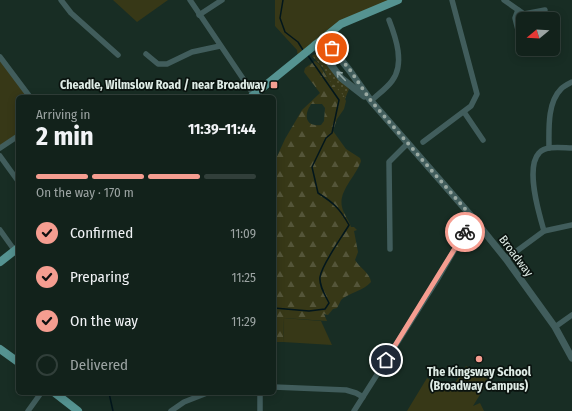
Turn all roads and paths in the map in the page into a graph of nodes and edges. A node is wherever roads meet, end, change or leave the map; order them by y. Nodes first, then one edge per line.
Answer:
1 (60, 0) edge
2 (190, 0) edge
3 (222, 0) edge
4 (398, 0) edge
5 (452, 0) edge
6 (504, 0) edge
7 (518, 10) joint
8 (545, 10) dead end
9 (199, 15) junction
10 (389, 20) dead end
11 (323, 37) junction
12 (220, 46) junction
13 (312, 46) junction
14 (146, 54) dead end
15 (118, 55) dead end
16 (0, 57) edge
17 (572, 82) edge
18 (28, 95) edge
19 (252, 95) edge
20 (254, 95) edge
21 (371, 101) junction
22 (464, 112) junction
23 (16, 137) edge
24 (483, 140) dead end
25 (423, 142) dead end
26 (408, 143) junction
27 (0, 148) edge
28 (549, 148) junction
29 (572, 148) edge
30 (0, 156) edge
31 (16, 178) edge
32 (473, 218) junction
33 (572, 225) edge
34 (0, 230) edge
35 (544, 231) junction
36 (390, 249) dead end
37 (16, 250) edge
38 (506, 259) junction
39 (0, 262) edge
40 (572, 315) edge
41 (555, 327) junction
42 (0, 348) edge
43 (572, 358) edge
44 (16, 360) edge
45 (276, 387) edge
46 (40, 395) edge
47 (58, 395) edge
48 (201, 395) edge
49 (260, 395) edge
50 (363, 397) junction
51 (28, 411) edge
52 (78, 411) edge
53 (171, 411) edge
54 (260, 411) edge
55 (354, 411) edge

1 - 15 street
2 - 9 street
3 - 9 street
4 - 11 main road
5 - 22 street
6 - 7 street
7 - 8 street
9 - 12 street
10 - 21 street
11 - 13 main road
11 - 21 street, Broadway
12 - 14 street
12 - 19 street
13 - 20 main road
21 -> 13 street, Broadway
16 - 18 street
17 - 28 street
21 - 26 street, Broadway
22 - 24 street
22 - 25 street
23 - 27 street
26 - 32 street, Broadway
26 - 36 street
28 - 29 street
28 - 35 street
30 - 31 street
32 - 38 street, Broadway
32 - 50 street
33 - 35 street
34 - 37 street
35 - 38 street
37 - 39 main road
38 - 41 street, Broadway
40 - 41 street
41 - 43 street, Broadway
42 - 44 main road
45 - 50 street
46 - 51 street
47 - 52 main road
48 - 53 street
49 - 54 street
50 - 55 street

